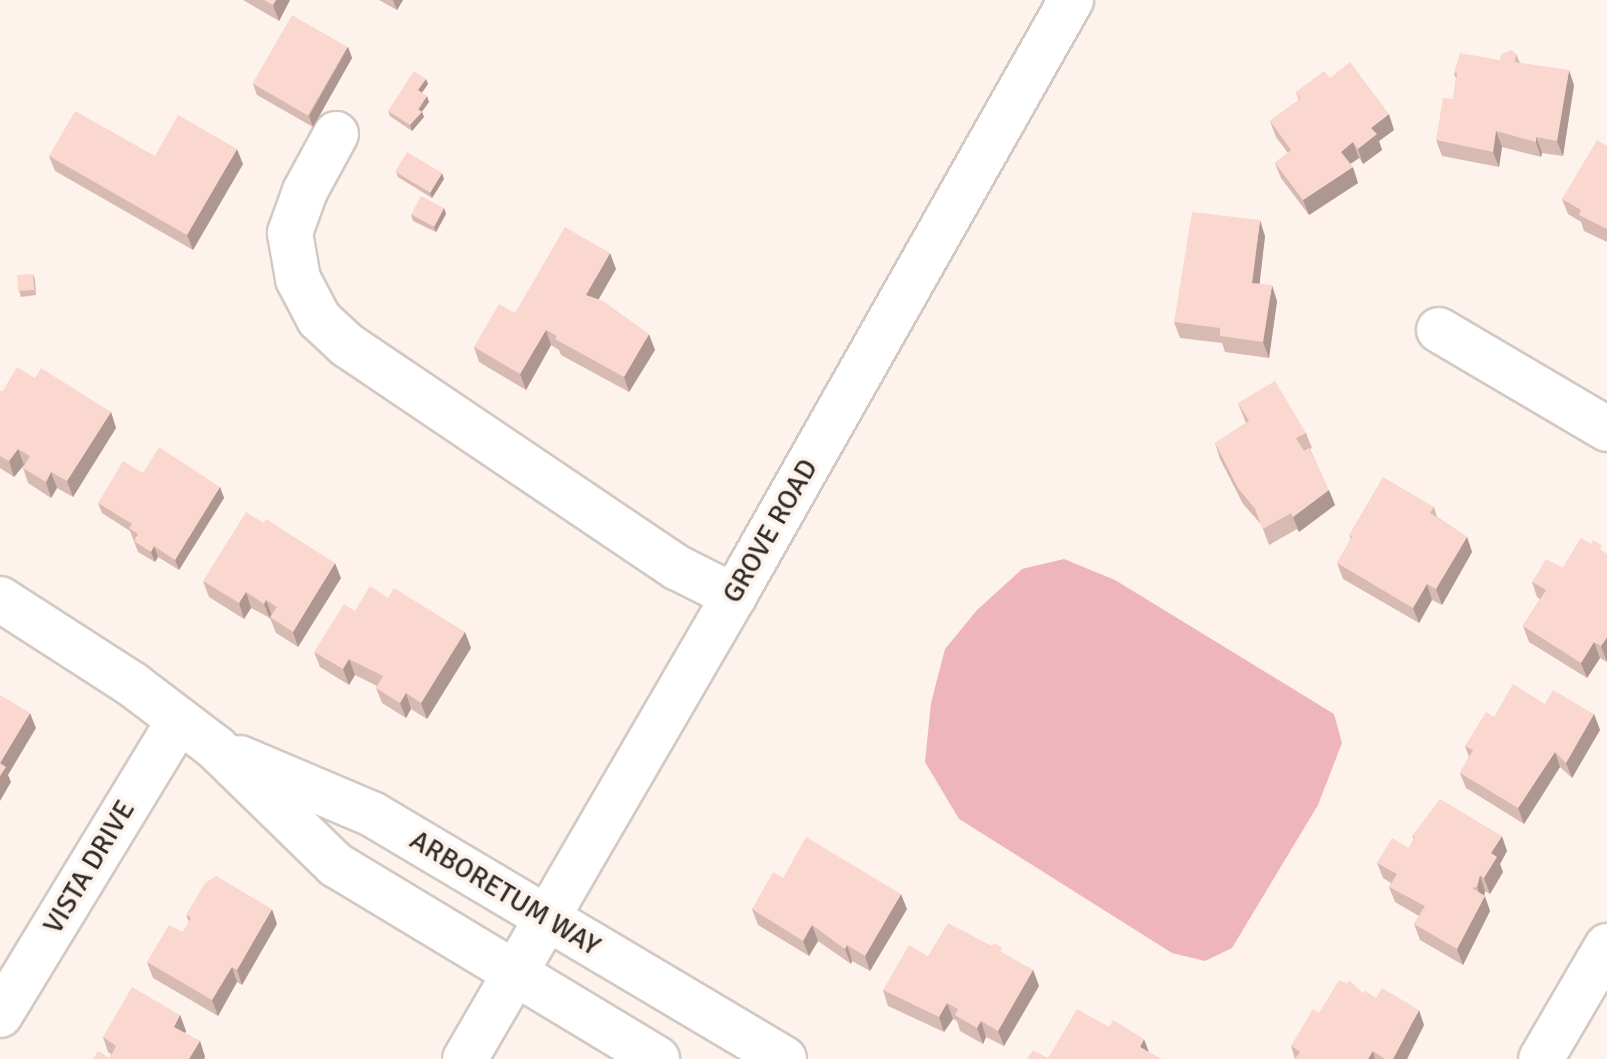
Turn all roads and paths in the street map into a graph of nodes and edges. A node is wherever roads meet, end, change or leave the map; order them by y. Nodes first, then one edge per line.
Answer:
1 (1071, 0) edge
2 (336, 134) dead end
3 (1439, 330) dead end
4 (1607, 429) edge
5 (734, 596) junction
6 (0, 599) edge
7 (179, 721) junction
8 (216, 748) junction
9 (547, 918) junction
10 (1607, 946) edge
11 (514, 974) junction
12 (0, 1015) edge
13 (465, 1059) edge
14 (657, 1059) edge
15 (784, 1059) edge
16 (1541, 1059) edge

1 - 5 street, GROVE ROAD
2 - 5 street
3 - 4 street
5 - 9 street, GROVE ROAD
6 - 7 street, ARBORETUM WAY
7 - 8 street, ARBORETUM WAY
7 - 12 street, VISTA DRIVE
8 - 9 street, ARBORETUM WAY
8 - 11 street, ARBORETUM WAY
9 - 11 street, GROVE ROAD
9 - 15 street, ARBORETUM WAY
10 - 16 street
11 - 13 street, GROVE ROAD
11 - 14 street, ARBORETUM WAY

